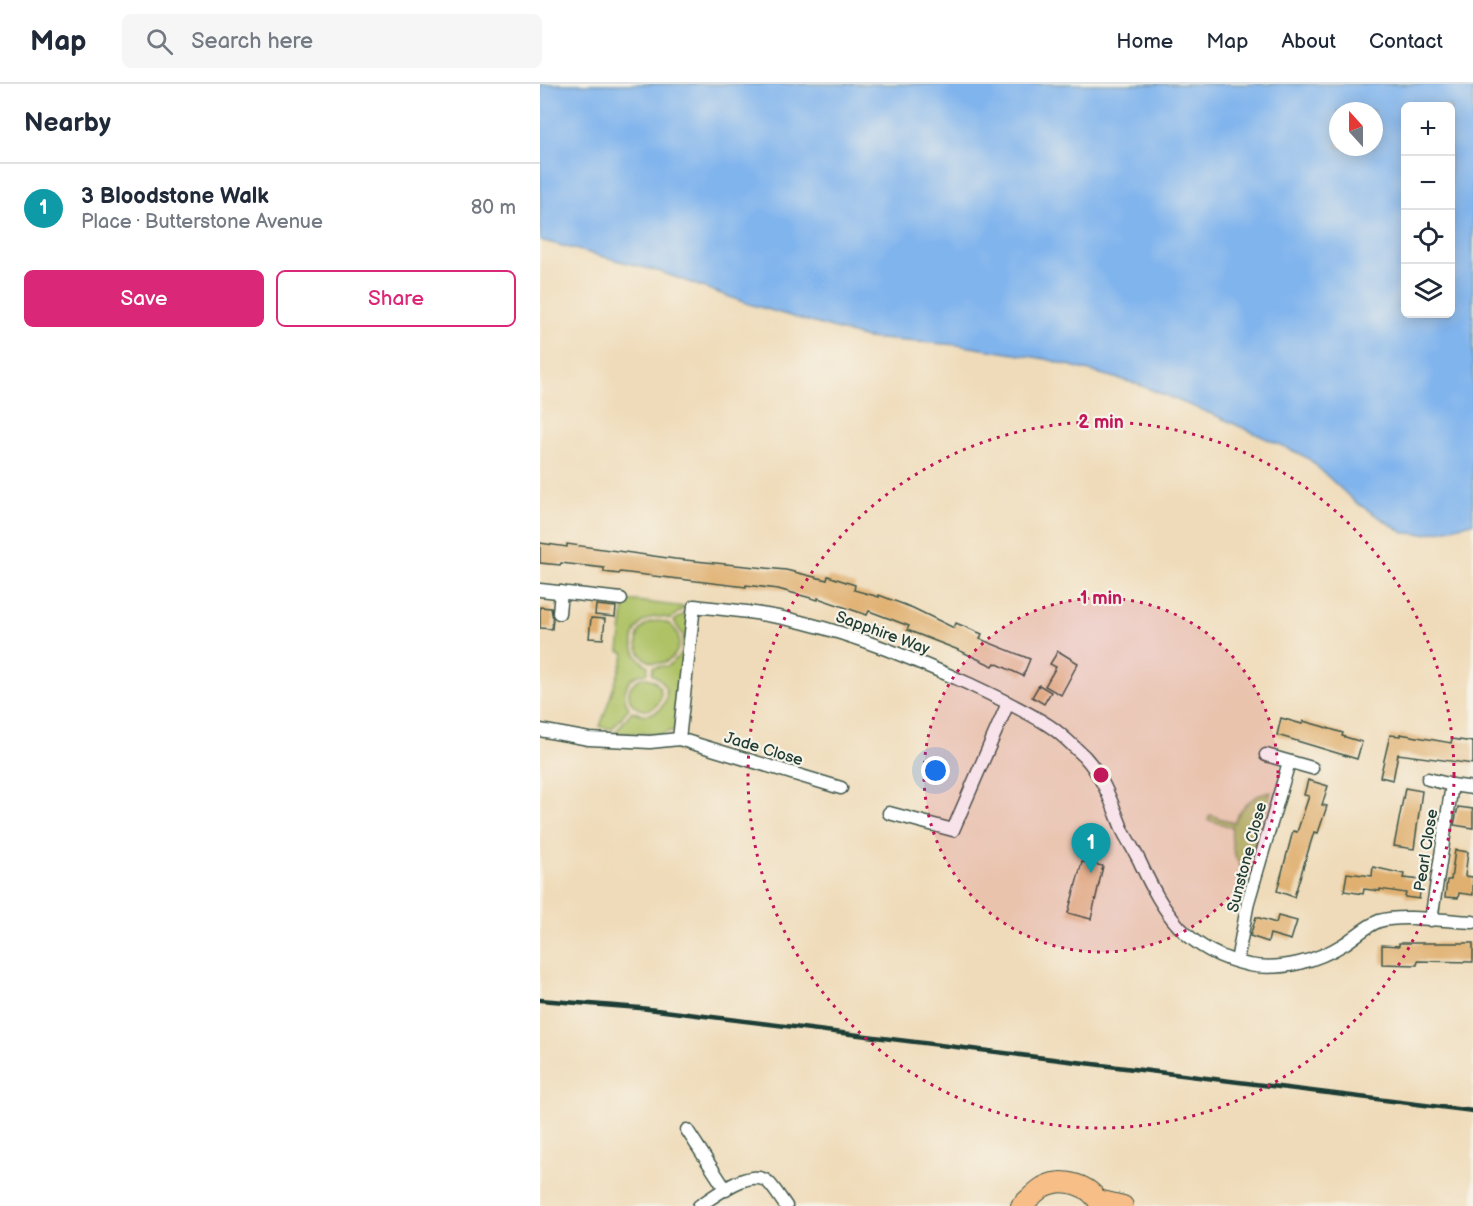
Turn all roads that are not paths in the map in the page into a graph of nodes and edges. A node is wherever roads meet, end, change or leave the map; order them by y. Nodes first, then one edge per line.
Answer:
1 (540, 590) edge
2 (561, 592) junction
3 (621, 599) dead end
4 (559, 614) dead end
5 (1008, 703) junction
6 (540, 730) edge
7 (679, 739) junction
8 (1266, 755) dead end
9 (1289, 762) junction
10 (1312, 768) dead end
11 (1428, 780) dead end
12 (1452, 785) junction
13 (841, 788) dead end
14 (1473, 788) edge
15 (889, 813) dead end
16 (1431, 920) junction
17 (1473, 922) edge
18 (1237, 961) junction
19 (687, 1130) dead end
20 (726, 1190) junction
21 (1026, 1203) edge
22 (1100, 1203) edge
23 (699, 1206) edge
24 (786, 1206) edge
25 (1123, 1206) edge

1 - 2 street
2 - 3 street
2 - 4 street
5 - 7 street, Sapphire Way
5 - 15 street
5 - 18 street, Sapphire Way
6 - 7 street
7 - 13 street, Jade Close
8 - 9 street
9 - 10 street
9 - 18 street, Sunstone Close
11 - 12 street
12 - 14 street
12 - 16 street, Pearl Close
16 - 17 street, Sapphire Way
16 - 18 street, Sapphire Way
19 - 20 street
20 - 23 street
20 - 24 street
21 - 22 main road
22 - 25 main road

